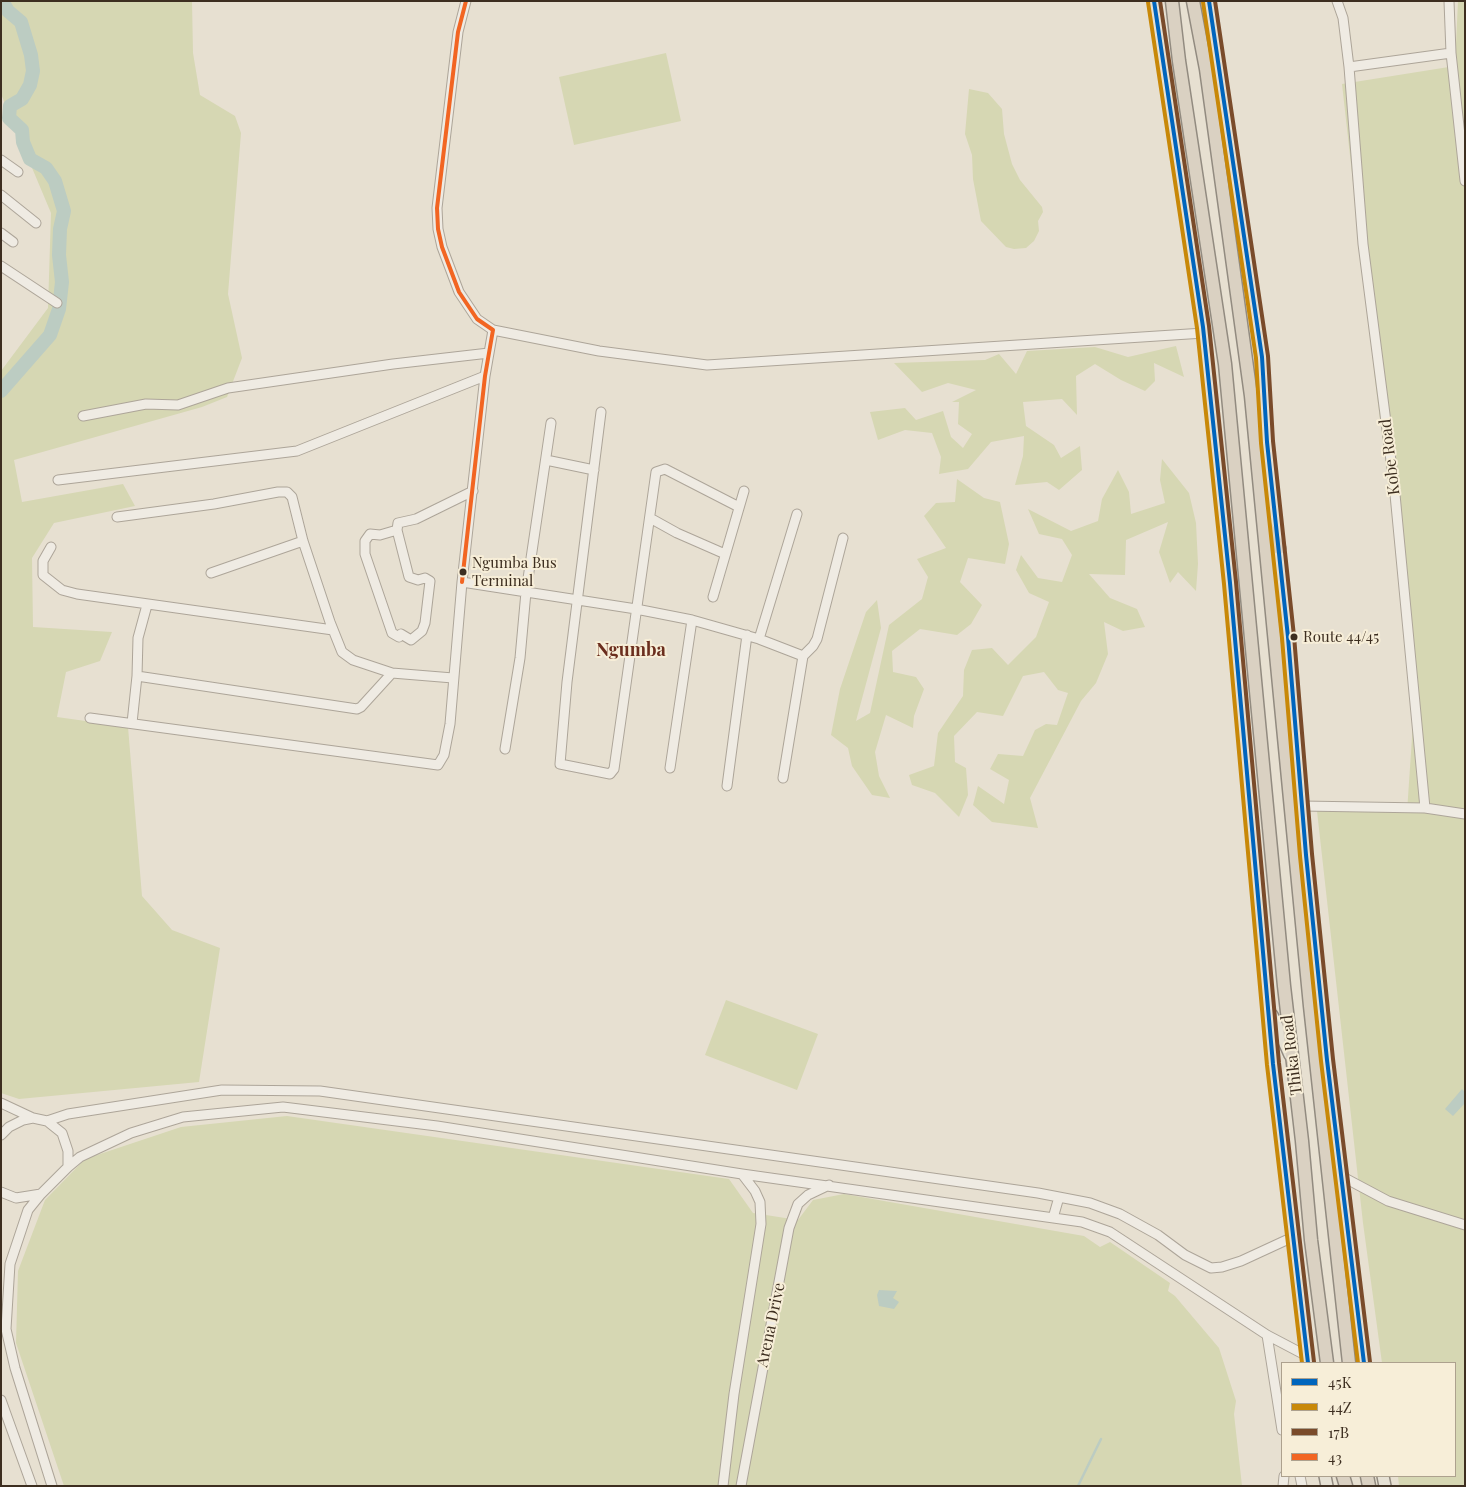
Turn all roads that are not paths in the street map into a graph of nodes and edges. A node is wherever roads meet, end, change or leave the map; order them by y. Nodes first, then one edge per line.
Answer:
1 (466, 1) edge
2 (1154, 1) edge
3 (1164, 1) edge
4 (1172, 1) edge
5 (1193, 1) edge
6 (1210, 1) edge
7 (1337, 1) edge
8 (1450, 1) edge
9 (1451, 53) junction
10 (1179, 61) junction
11 (1349, 67) junction
12 (1, 160) edge
13 (18, 172) dead end
14 (1465, 181) edge
15 (1, 195) edge
16 (36, 223) dead end
17 (1, 233) edge
18 (13, 242) dead end
19 (1, 266) edge
20 (57, 303) dead end
21 (493, 330) junction
22 (1204, 333) junction
23 (489, 354) junction
24 (485, 376) junction
25 (601, 412) dead end
26 (83, 416) dead end
27 (551, 423) dead end
28 (546, 460) junction
29 (594, 470) junction
30 (58, 480) dead end
31 (473, 491) junction
32 (744, 491) dead end
33 (739, 507) junction
34 (797, 514) dead end
35 (117, 516) dead end
36 (650, 518) junction
37 (1264, 520) junction
38 (397, 530) junction
39 (843, 538) dead end
40 (303, 541) junction
41 (51, 547) dead end
42 (1279, 548) junction
43 (725, 554) junction
44 (211, 572) dead end
45 (462, 582) junction
46 (526, 592) junction
47 (713, 598) dead end
48 (579, 600) junction
49 (147, 605) junction
50 (636, 608) junction
51 (692, 620) junction
52 (333, 630) junction
53 (747, 635) junction
54 (759, 639) junction
55 (803, 656) junction
56 (392, 673) junction
57 (137, 676) junction
58 (454, 678) junction
59 (90, 718) dead end
60 (132, 723) junction
61 (505, 748) dead end
62 (670, 768) dead end
63 (782, 778) dead end
64 (727, 786) dead end
65 (1302, 806) junction
66 (1425, 808) junction
67 (1465, 814) edge
68 (1268, 1006) junction
69 (1293, 1061) junction
70 (1, 1103) edge
71 (33, 1118) junction
72 (47, 1121) junction
73 (1, 1135) edge
74 (68, 1168) junction
75 (742, 1174) junction
76 (1341, 1176) junction
77 (831, 1185) junction
78 (1, 1192) edge
79 (41, 1194) junction
80 (1059, 1197) junction
81 (1053, 1218) junction
82 (1465, 1225) edge
83 (1293, 1237) junction
84 (1267, 1335) junction
85 (1308, 1360) edge
86 (1326, 1362) edge
87 (1348, 1362) edge
88 (1364, 1362) edge
89 (1, 1400) edge
90 (1281, 1424) edge
91 (32, 1486) edge
92 (52, 1486) edge
93 (723, 1486) edge
94 (741, 1486) edge

1 - 21 street
2 - 22 main road, Thika Road
3 - 10 highway
4 - 10 highway, Thika Road
5 - 37 highway, Thika Road
6 - 42 main road
7 - 11 street, Kobe Road
8 - 9 street
9 - 11 street
9 - 14 street
10 - 69 highway, Thika Road
11 - 66 street, Kobe Road
12 - 13 street
15 - 16 street
17 - 18 street
19 - 20 street
21 - 22 street
21 - 23 street
22 - 68 main road, Thika Road
23 - 24 street
23 - 26 street
24 - 30 street
24 - 31 street
25 - 29 street
27 - 28 street
28 - 29 street
28 - 46 street
29 - 48 street
31 - 38 street
31 - 45 street
32 - 33 street
33 - 36 street
33 - 43 street
34 - 54 street
35 - 40 street
36 - 43 street
36 - 50 street
37 - 42 highway
37 - 87 highway, Thika Road
38 - 38 street
39 - 55 street
40 - 44 street
40 - 52 street
41 - 49 street
42 - 65 main road
43 - 47 street
45 - 46 street
45 - 58 street
46 - 48 street
46 - 61 street
48 - 50 street
48 - 50 street
49 - 52 street
49 - 57 street
50 - 51 street
51 - 53 street
51 - 62 street
52 - 56 street
53 - 54 street
53 - 64 street
54 - 55 street
55 - 63 street
56 - 57 street
56 - 58 street
57 - 60 street
58 - 60 street
59 - 60 street
65 - 66 street
65 - 76 main road
66 - 67 street
68 - 69 main road
68 - 83 main road, Thika Road
69 - 86 highway, Thika Road
70 - 71 street
71 - 72 street
71 - 73 street
72 - 74 street
72 - 80 street
74 - 75 street
74 - 79 street
75 - 77 street
75 - 93 street, Arena Drive
76 - 82 street
76 - 88 main road
77 - 81 street
77 - 94 street, Arena Drive
78 - 79 street
79 - 92 street
80 - 81 street
80 - 83 street
81 - 84 street
83 - 85 main road, Thika Road
84 - 85 street
84 - 90 street
89 - 91 street

